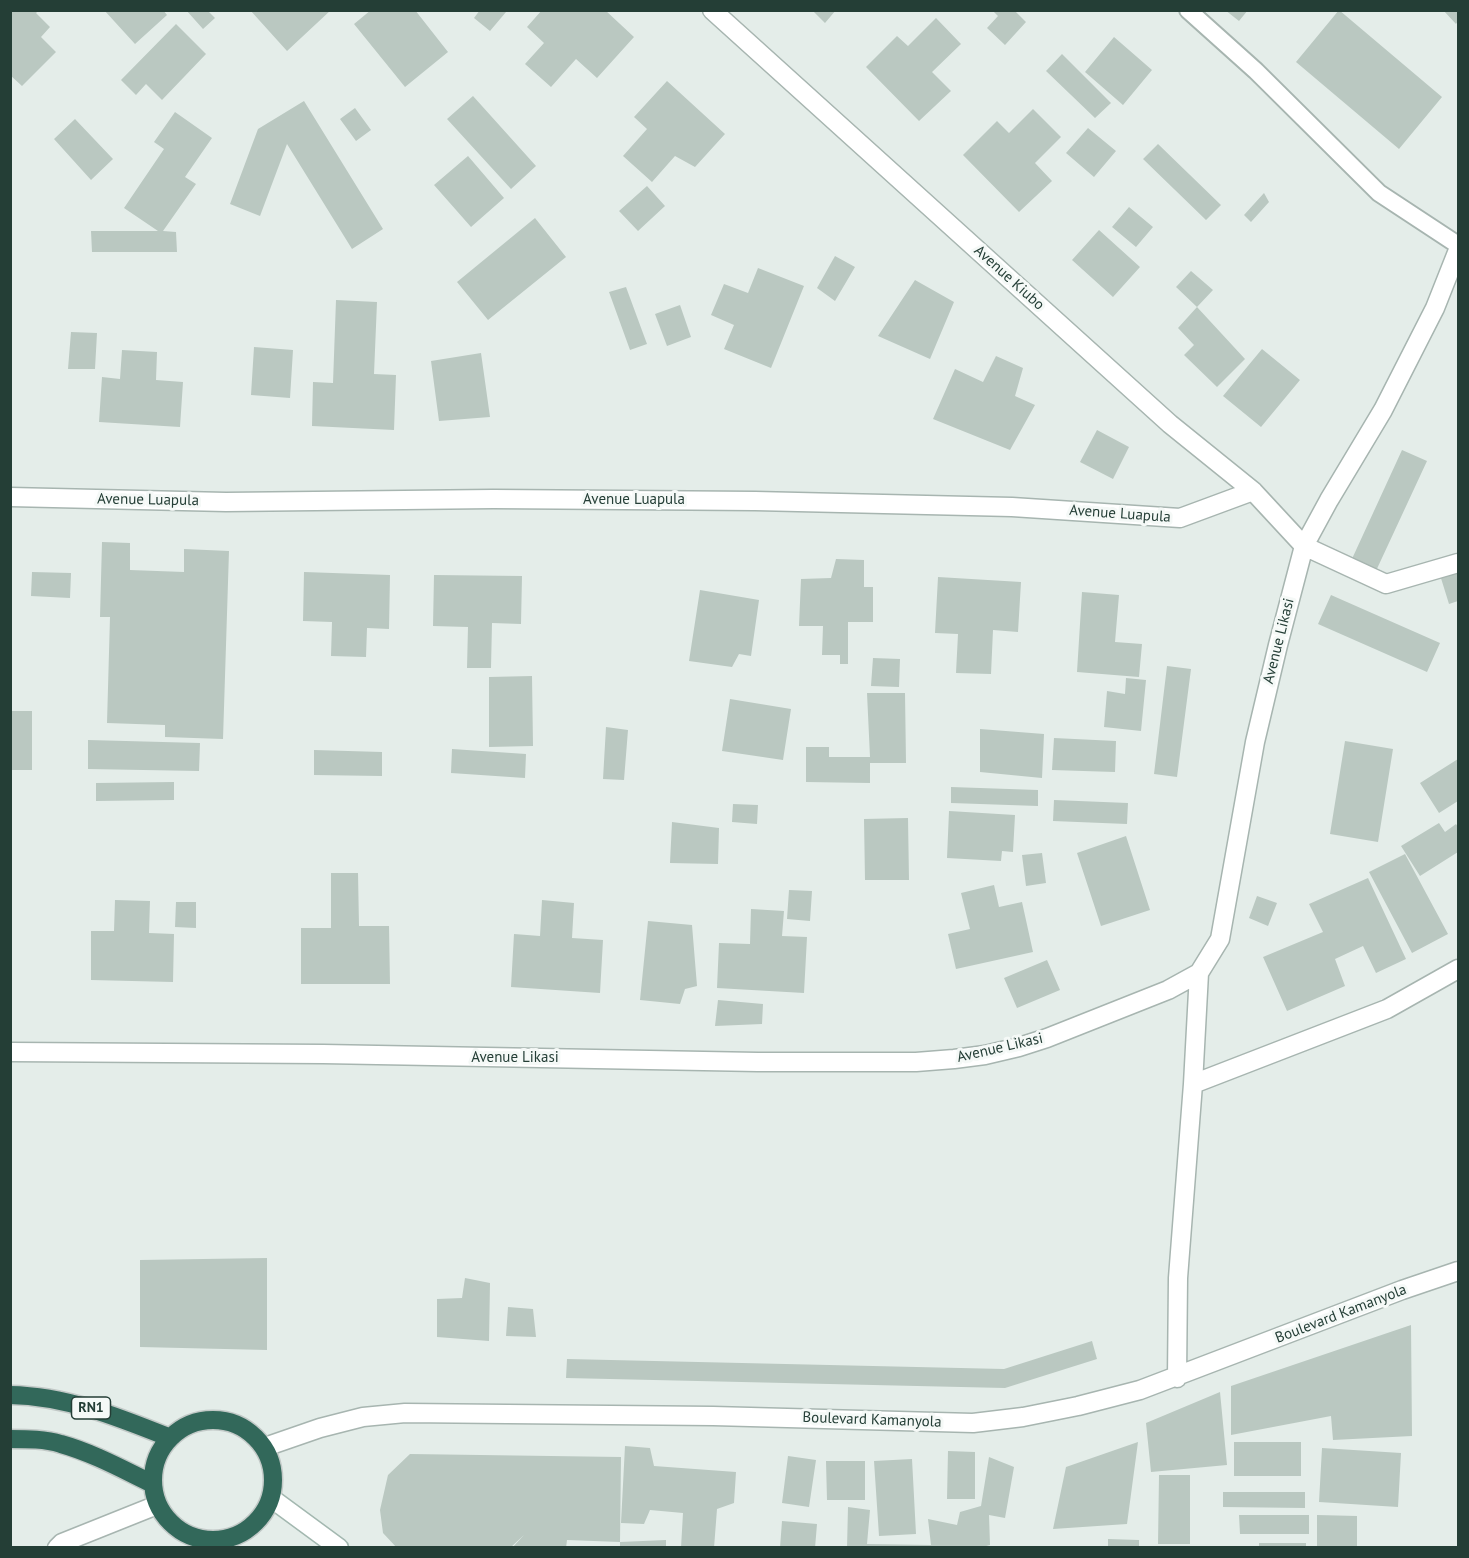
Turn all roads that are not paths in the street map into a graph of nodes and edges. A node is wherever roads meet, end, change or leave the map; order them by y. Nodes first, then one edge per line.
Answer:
1 (712, 10) edge
2 (1188, 10) edge
3 (1458, 245) edge
4 (1458, 250) edge
5 (1253, 491) junction
6 (10, 497) edge
7 (1304, 546) junction
8 (1458, 563) edge
9 (1458, 969) edge
10 (1199, 973) junction
11 (10, 1052) edge
12 (1193, 1084) junction
13 (1458, 1271) edge
14 (1177, 1378) junction
15 (10, 1395) edge
16 (168, 1437) junction
17 (10, 1439) edge
18 (265, 1447) junction
19 (151, 1483) junction
20 (271, 1498) junction
21 (157, 1505) junction
22 (240, 1541) edge
23 (199, 1543) edge
24 (57, 1548) edge
25 (339, 1548) edge

1 - 5 street, Avenue Kiubo
2 - 3 lane
4 - 7 street, Avenue Likasi
5 - 6 street, Avenue Luapula
5 - 7 street, Avenue Kiubo
7 - 8 street
7 - 10 street, Avenue Likasi
9 - 12 street
10 - 11 street, Avenue Likasi
10 - 12 street
12 - 14 street
13 - 14 street, Boulevard Kamanyola
14 - 18 street, Boulevard Kamanyola
15 - 16 highway, RN1
16 - 18 highway
16 - 19 highway
17 - 19 highway
18 - 20 highway
19 - 21 highway
20 - 22 highway
20 - 25 street
21 - 23 highway
21 - 24 street
22 - 23 highway

